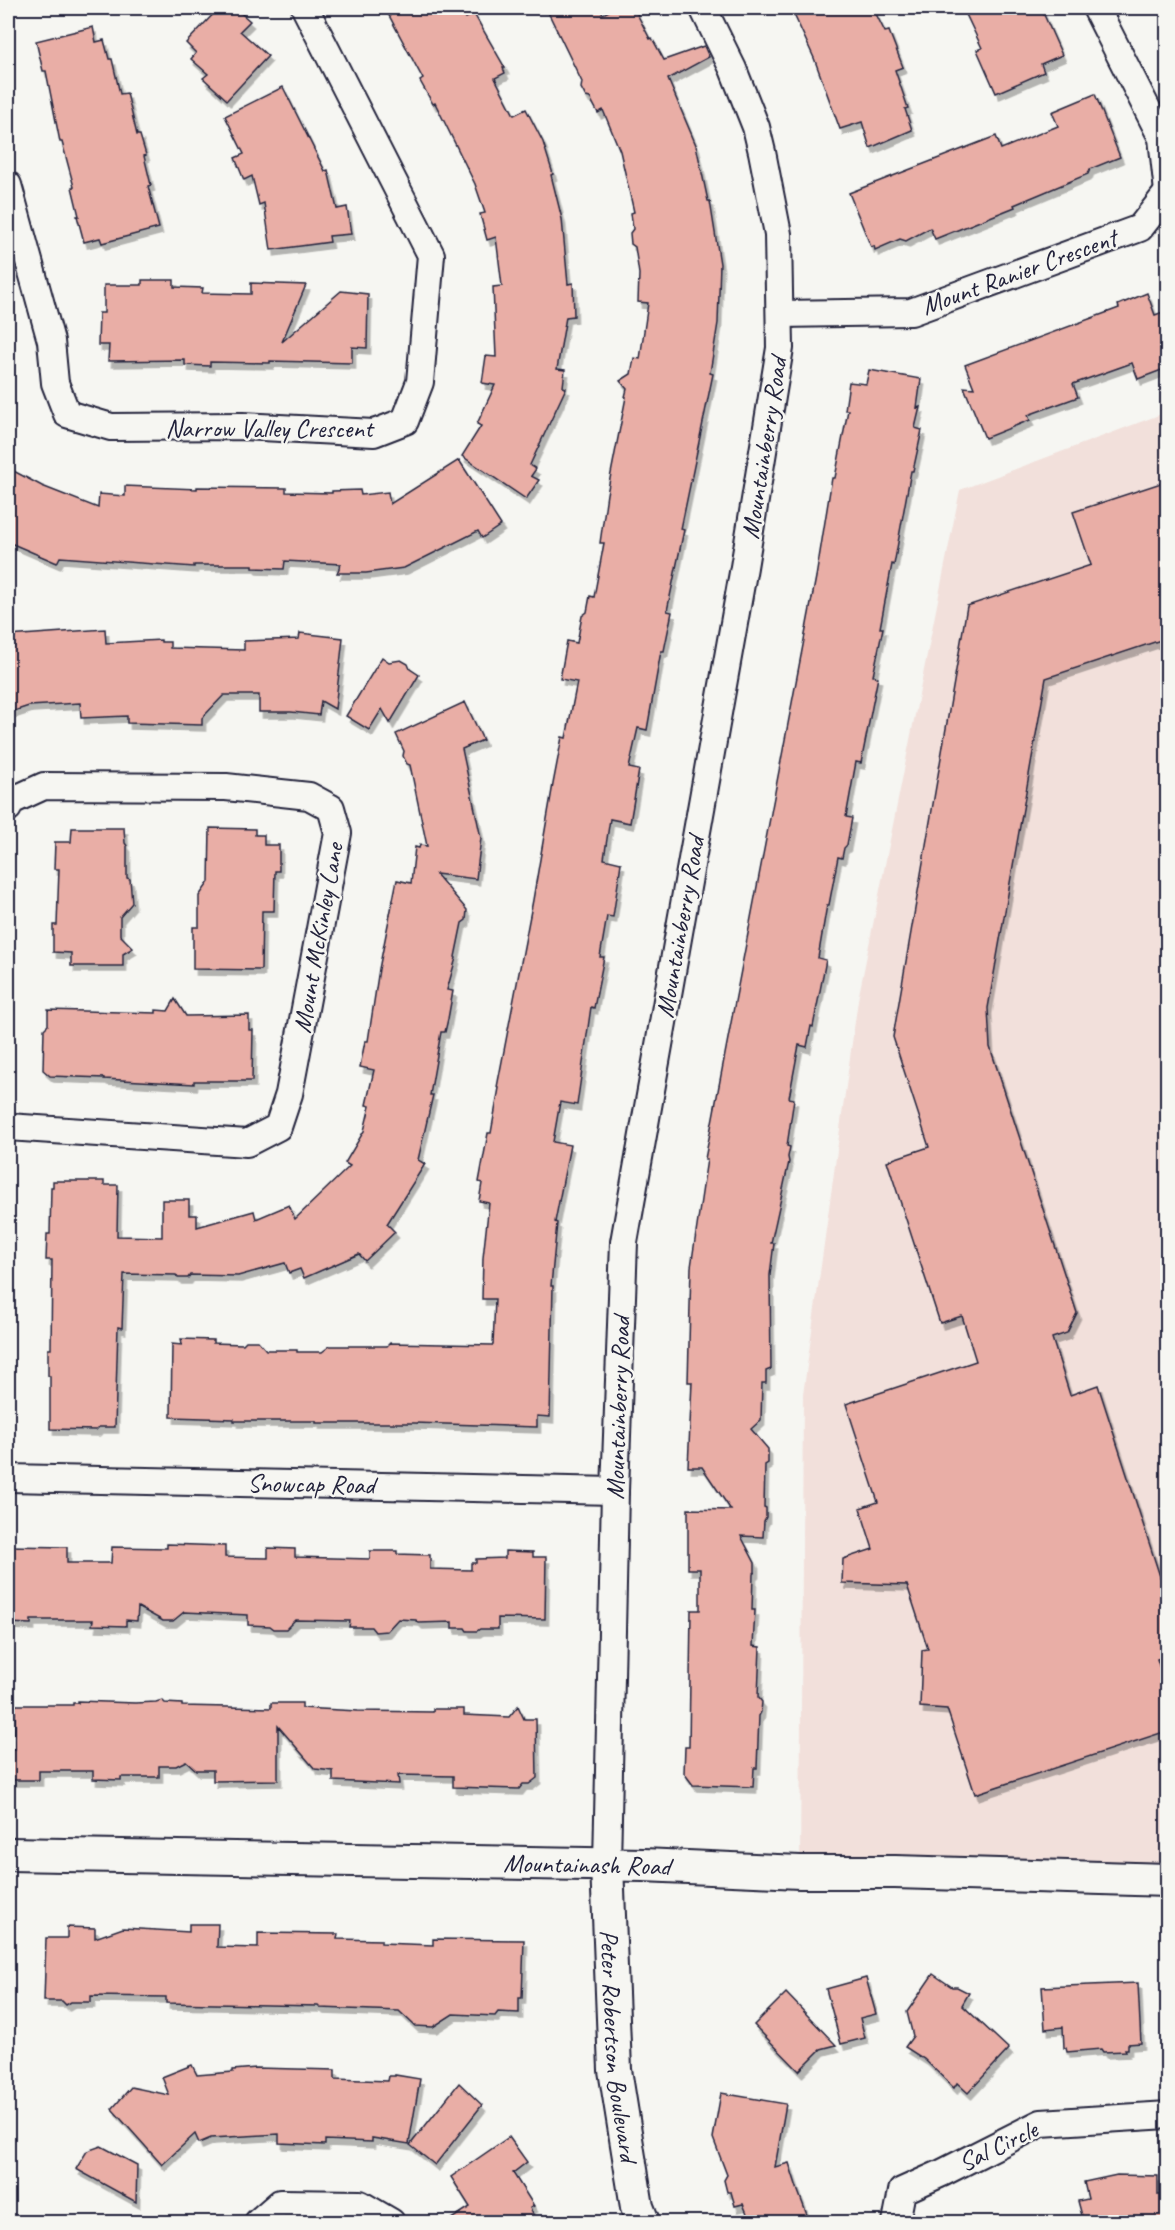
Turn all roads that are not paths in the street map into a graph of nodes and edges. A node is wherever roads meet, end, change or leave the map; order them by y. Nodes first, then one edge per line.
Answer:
1 (305, 8) edge
2 (703, 8) edge
3 (1096, 8) edge
4 (8, 186) edge
5 (1167, 192) edge
6 (780, 314) junction
7 (8, 808) edge
8 (8, 1127) edge
9 (8, 1478) edge
10 (615, 1491) junction
11 (8, 1854) edge
12 (607, 1864) junction
13 (1167, 1880) edge
14 (1167, 2115) edge
15 (258, 2223) edge
16 (391, 2223) edge
17 (643, 2223) edge
18 (896, 2223) edge

1 - 4 street, Narrow Valley Crescent
2 - 6 street, Mountainberry Road
3 - 5 street, Mount Ranier Crescent
5 - 6 street, Mount Ranier Crescent
6 - 10 street, Mountainberry Road
7 - 8 street, Mount McKinley Lane
9 - 10 street, Snowcap Road
10 - 12 street, Mountainberry Road
11 - 12 street, Mountainash Road
12 - 13 street, Mountainash Road
12 - 17 street, Peter Robertson Boulevard
14 - 18 street, Sal Circle
15 - 16 street

